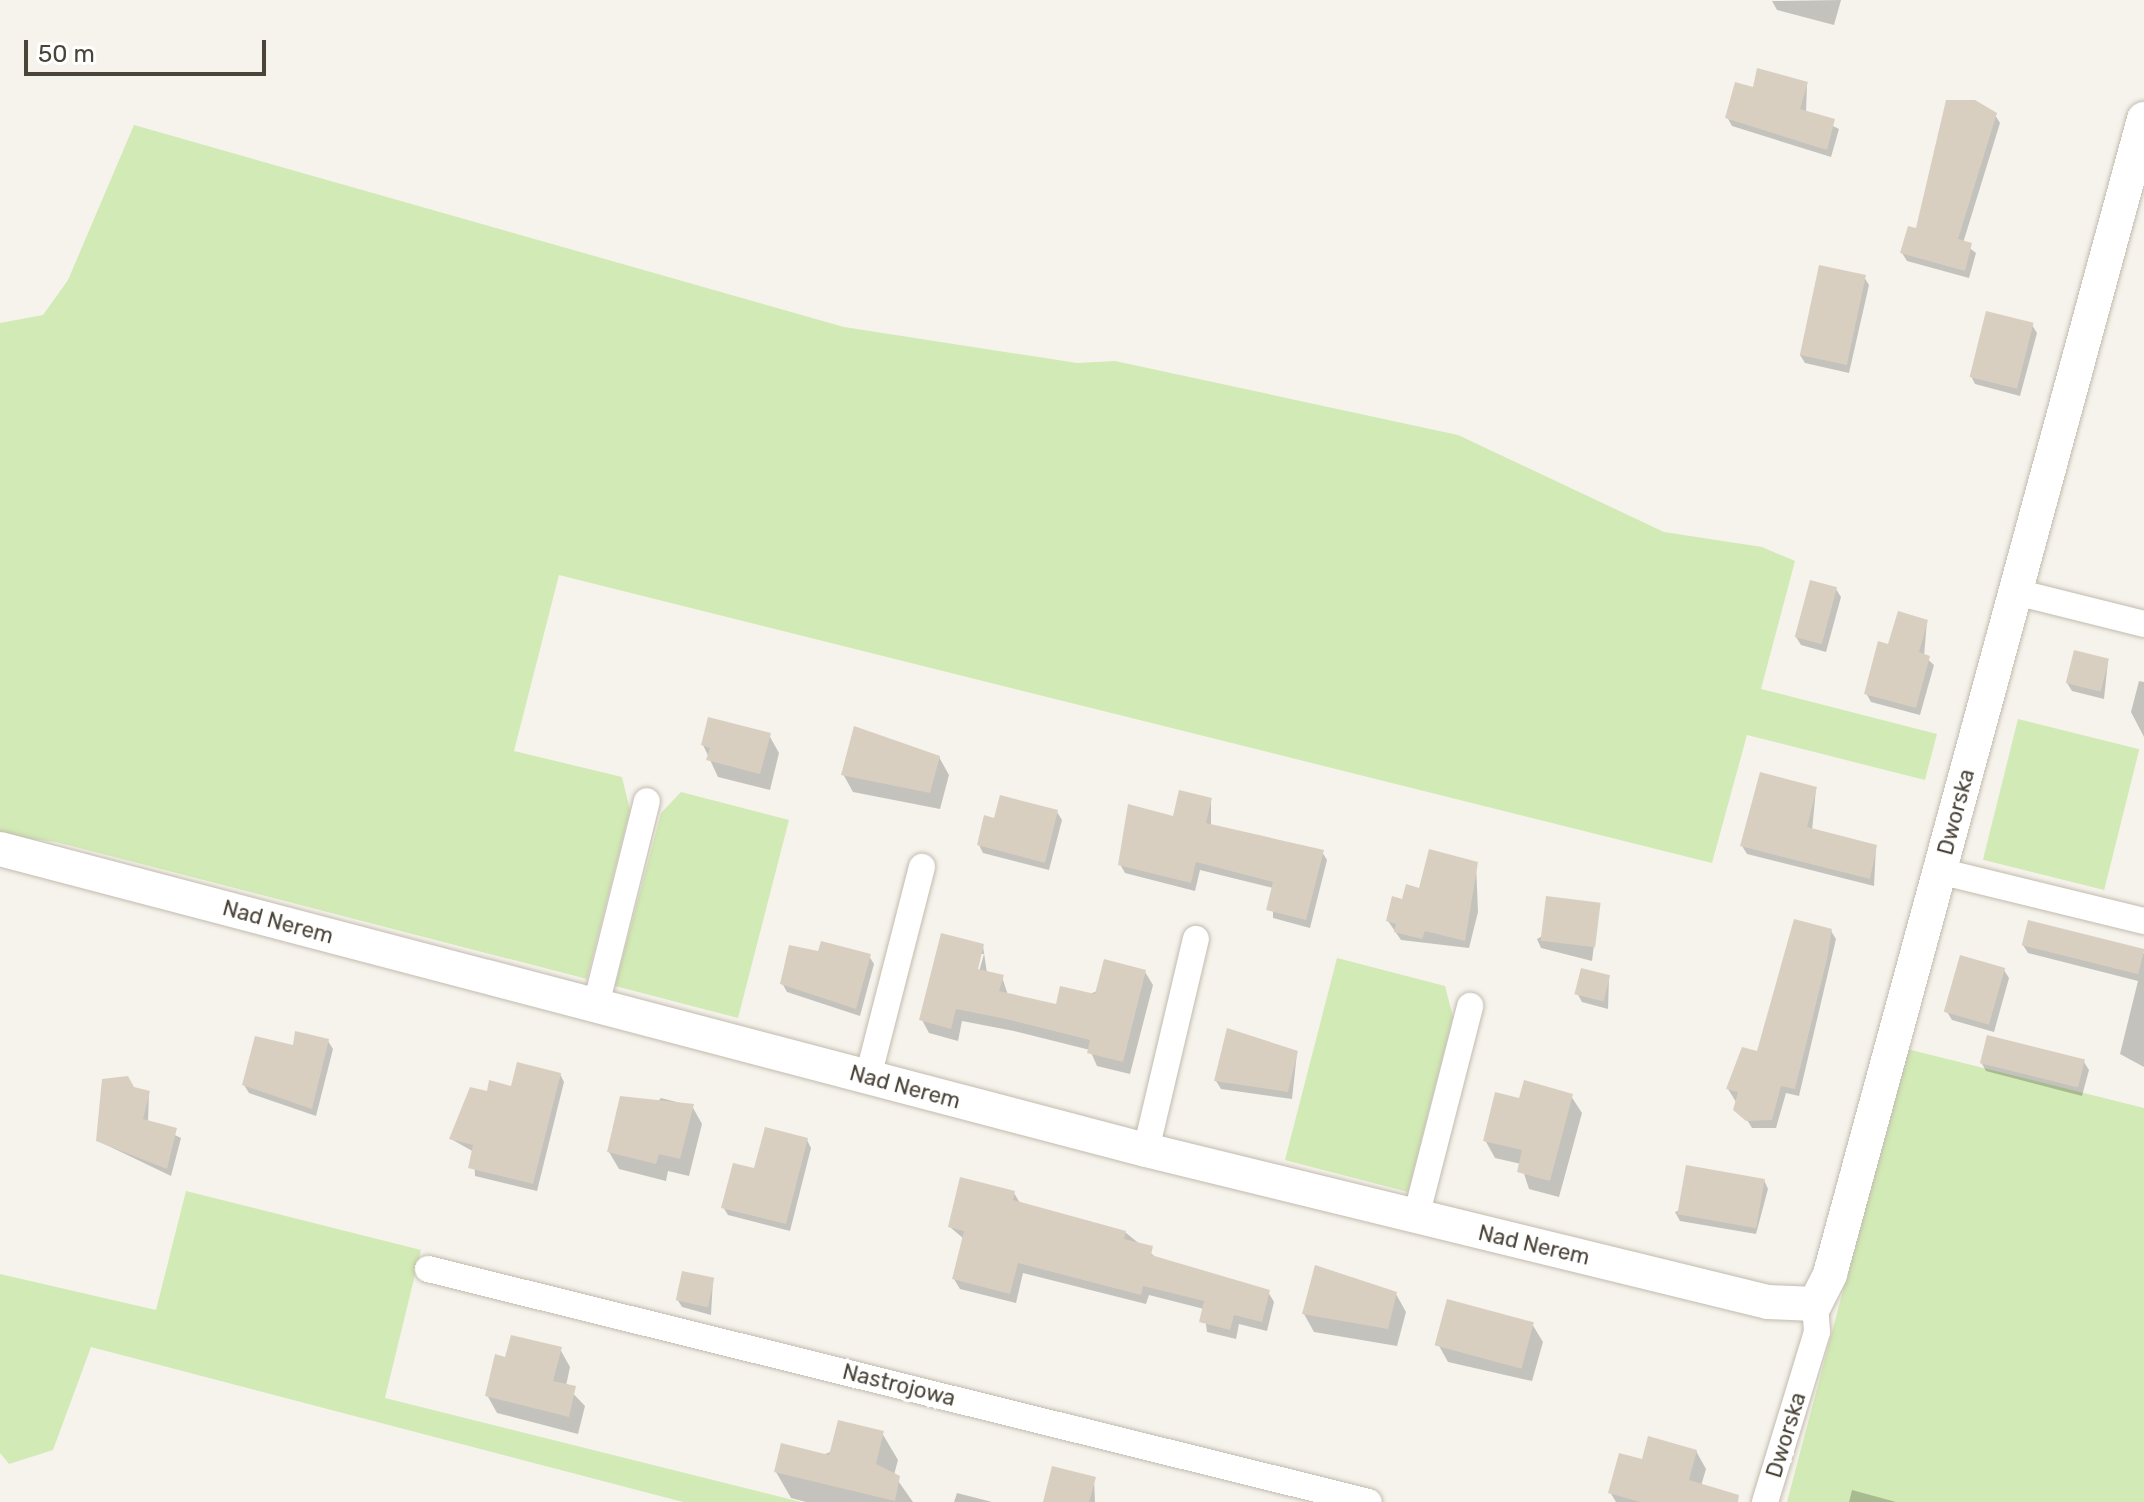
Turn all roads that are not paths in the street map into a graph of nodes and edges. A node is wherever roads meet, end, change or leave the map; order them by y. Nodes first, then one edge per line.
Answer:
1 (2143, 130) edge
2 (2016, 592) junction
3 (2144, 624) edge
4 (647, 801) dead end
5 (0, 849) edge
6 (922, 867) dead end
7 (1939, 871) junction
8 (2144, 921) edge
9 (1196, 939) dead end
10 (596, 1005) junction
11 (1470, 1006) dead end
12 (868, 1077) junction
13 (1146, 1150) junction
14 (1416, 1217) junction
15 (428, 1269) dead end
16 (1815, 1304) junction
17 (1369, 1502) edge
18 (1765, 1502) edge

1 - 2 street, Dworska
2 - 3 street
2 - 7 street, Dworska
4 - 10 street
5 - 10 street, Nad Nerem
6 - 12 street
7 - 8 street
7 - 16 street, Dworska
9 - 13 street
10 - 12 street, Nad Nerem
11 - 14 street
12 - 13 street, Nad Nerem
13 - 14 street, Nad Nerem
14 - 16 street, Nad Nerem
15 - 17 street, Nastrojowa
16 - 18 street, Dworska

